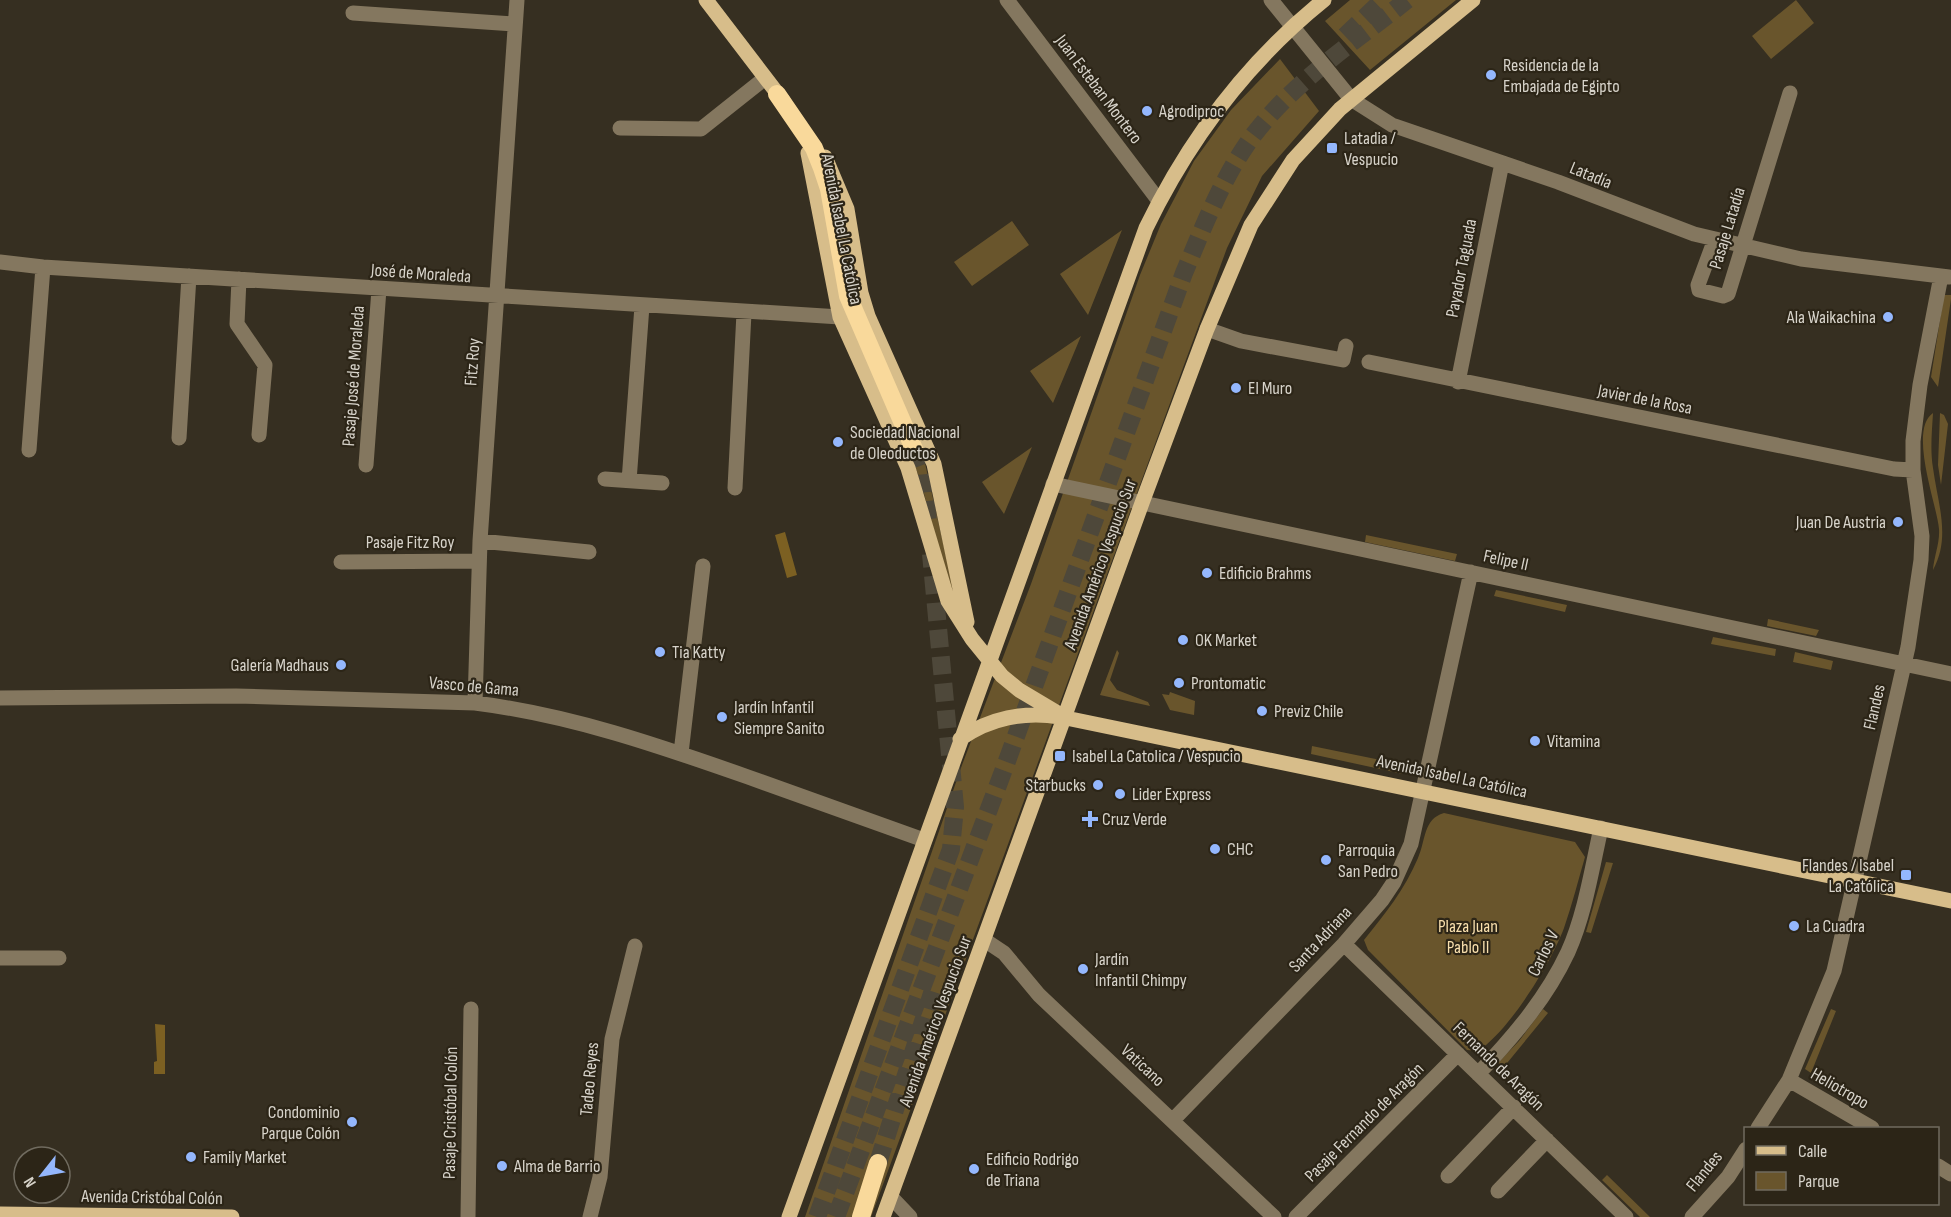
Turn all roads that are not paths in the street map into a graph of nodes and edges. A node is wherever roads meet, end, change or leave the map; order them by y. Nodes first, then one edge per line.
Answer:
1 (517, 0) edge
2 (706, 0) edge
3 (1007, 0) edge
4 (1271, 0) edge
5 (1324, 0) edge
6 (1473, 0) edge
7 (353, 13) dead end
8 (515, 24) junction
9 (1292, 27) junction
10 (765, 78) junction
11 (1790, 93) dead end
12 (777, 94) junction
13 (1352, 99) junction
14 (620, 128) dead end
15 (1502, 163) junction
16 (1159, 201) junction
17 (1714, 239) junction
18 (1741, 245) junction
19 (0, 262) edge
20 (43, 267) junction
21 (189, 276) junction
22 (1946, 277) edge
23 (239, 279) junction
24 (379, 289) junction
25 (495, 297) junction
26 (642, 306) junction
27 (744, 313) junction
28 (840, 317) junction
29 (1207, 329) junction
30 (1346, 346) dead end
31 (1369, 362) dead end
32 (1458, 382) junction
33 (259, 435) dead end
34 (179, 438) dead end
35 (914, 449) tunnel mouth
36 (29, 450) dead end
37 (366, 465) dead end
38 (1913, 470) junction
39 (605, 479) dead end
40 (629, 481) junction
41 (662, 483) dead end
42 (1053, 484) junction
43 (735, 488) dead end
44 (1142, 503) junction
45 (480, 541) junction
46 (589, 552) dead end
47 (479, 561) junction
48 (341, 562) dead end
49 (703, 566) dead end
50 (1471, 573) junction
51 (972, 639) junction
52 (989, 661) junction
53 (1904, 664) junction
54 (1951, 674) edge
55 (0, 698) edge
56 (475, 703) junction
57 (1066, 717) junction
58 (960, 740) junction
59 (681, 753) junction
60 (1424, 790) junction
61 (1601, 828) junction
62 (924, 840) junction
63 (1855, 881) junction
64 (1951, 902) edge
65 (986, 941) junction
66 (1344, 944) junction
67 (635, 946) dead end
68 (0, 958) edge
69 (59, 958) dead end
70 (471, 1009) dead end
71 (1458, 1054) junction
72 (1478, 1074) junction
73 (1789, 1080) junction
74 (1514, 1107) junction
75 (1173, 1120) junction
76 (1759, 1127) edge
77 (1870, 1127) edge
78 (1546, 1140) junction
79 (1744, 1152) edge
80 (878, 1163) tunnel mouth
81 (1448, 1176) dead end
82 (1498, 1191) dead end
83 (891, 1197) junction
84 (0, 1214) edge
85 (232, 1217) edge
86 (468, 1217) edge
87 (590, 1217) edge
88 (789, 1217) edge
89 (861, 1217) edge
90 (884, 1217) edge
91 (910, 1217) edge
92 (1274, 1217) edge
93 (1296, 1217) edge
94 (1626, 1217) edge
95 (1692, 1217) edge

1 - 8 street, Fitz Roy
2 - 10 main road, Avenida Isabel La Católica
3 - 16 street, Juan Esteban Montero
4 - 9 street, Latadía
5 - 9 main road
6 - 13 main road, Avenida Américo Vespucio Sur
7 - 8 street
8 - 25 street, Fitz Roy
9 - 13 street, Latadía
9 - 16 main road
10 - 12 main road, Avenida Isabel La Católica
10 - 14 street
11 - 18 street, Pasaje Latadía
12 - 28 main road, Avenida Isabel La Católica
12 - 35 highway
12 - 51 main road, Avenida Isabel La Católica
13 - 15 street, Latadía
13 - 29 main road, Avenida Américo Vespucio Sur
15 - 17 street, Latadía
15 - 32 street, Payador Taguada
16 - 42 main road
17 - 18 street, Latadía
17 - 18 street, Pasaje Latadía
18 - 22 street, Latadía
19 - 20 street, José de Moraleda
20 - 21 street, José de Moraleda
20 - 36 street
21 - 23 street, José de Moraleda
21 - 34 street
22 - 38 street, Flandes
23 - 24 street, José de Moraleda
23 - 33 street
24 - 25 street, José de Moraleda
24 - 37 street, Pasaje José de Moraleda
25 - 26 street, José de Moraleda
25 - 45 street, Fitz Roy
26 - 27 street, José de Moraleda
26 - 40 street
27 - 28 street, José de Moraleda
27 - 43 street
28 - 51 main road, Avenida Isabel La Católica
29 - 30 street
29 - 44 main road, Avenida Américo Vespucio Sur
31 - 32 street, Javier de la Rosa
32 - 38 street, Javier de la Rosa
38 - 53 street, Flandes
39 - 40 street
40 - 41 street
42 - 44 street, Felipe II
42 - 52 main road
44 - 50 street, Felipe II
44 - 57 main road, Avenida Américo Vespucio Sur
45 - 46 street, Pasaje Fitz Roy
45 - 47 street, Fitz Roy
47 - 48 street, Pasaje Fitz Roy
47 - 56 street, Fitz Roy
49 - 59 street
50 - 53 street, Felipe II
50 - 60 street, Santa Adriana
51 - 52 main road, Avenida Isabel La Católica
52 - 57 main road, Avenida Isabel La Católica
52 - 58 main road
53 - 54 street, Felipe II
53 - 63 street, Flandes
55 - 56 street, Vasco de Gama
56 - 59 street, Vasco de Gama
57 - 58 main road
57 - 60 main road, Avenida Isabel La Católica
57 - 65 main road, Avenida Américo Vespucio Sur
58 - 62 main road
59 - 62 street, Vasco de Gama
60 - 61 main road, Avenida Isabel La Católica
60 - 66 street, Santa Adriana
61 - 63 main road, Avenida Isabel La Católica
61 - 72 street, Carlos V
62 - 88 main road
63 - 64 main road, Avenida Isabel La Católica
63 - 73 street, Flandes
65 - 75 street, Vaticano
65 - 83 main road, Avenida Américo Vespucio Sur
66 - 71 street, Fernando de Aragón
66 - 75 street, Santa Adriana
67 - 87 street, Tadeo Reyes
68 - 69 street
70 - 86 street, Pasaje Cristóbal Colón
71 - 72 street, Fernando de Aragón
71 - 93 street, Pasaje Fernando de Aragón
72 - 74 street, Fernando de Aragón
73 - 76 street, Flandes
73 - 77 street, Heliotropo
74 - 78 street, Fernando de Aragón
74 - 81 street
75 - 92 street, Vaticano
78 - 82 street
78 - 94 street, Fernando de Aragón
79 - 95 street, Flandes
80 - 89 highway
83 - 90 main road, Avenida Américo Vespucio Sur
83 - 91 street
84 - 85 main road, Avenida Cristóbal Colón

